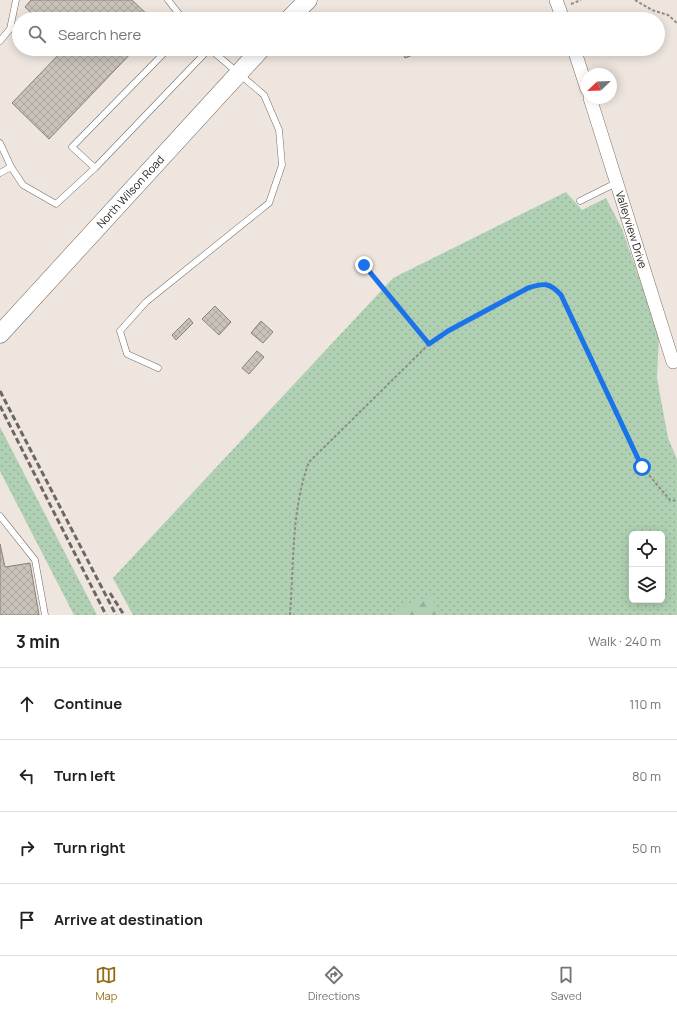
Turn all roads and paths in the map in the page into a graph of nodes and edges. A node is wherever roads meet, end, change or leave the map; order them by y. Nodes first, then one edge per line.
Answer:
1 (16, 0) edge
2 (169, 0) edge
3 (308, 0) edge
4 (556, 0) edge
5 (634, 0) edge
6 (14, 12) edge
7 (178, 12) edge
8 (296, 12) edge
9 (560, 12) edge
10 (658, 12) edge
11 (665, 14) edge
12 (12, 19) edge
13 (677, 24) edge
14 (0, 41) edge
15 (161, 56) edge
16 (203, 56) edge
17 (218, 56) edge
18 (255, 56) edge
19 (576, 56) edge
20 (581, 71) edge
21 (239, 73) junction
22 (592, 104) edge
23 (0, 143) edge
24 (11, 167) junction
25 (95, 168) junction
26 (0, 173) edge
27 (618, 182) junction
28 (580, 201) dead end
29 (364, 265) dead end
30 (0, 334) edge
31 (429, 344) junction
32 (673, 362) dead end
33 (158, 368) dead end
34 (677, 501) edge
35 (0, 516) edge
36 (45, 615) edge
37 (290, 615) edge

1 - 6 lane
2 - 7 lane
3 - 8 main road
4 - 9 street
5 - 10 path
11 - 13 path
12 - 14 lane
15 - 25 lane
16 - 25 lane
17 - 21 lane
18 - 21 main road, North Wilson Road
19 - 20 street
21 - 30 main road, North Wilson Road
21 - 33 lane
22 - 27 street, Valleyview Drive
23 - 24 lane
24 - 25 lane
24 - 26 lane
27 - 28 lane
27 - 32 street, Valleyview Drive
29 - 31 path
31 - 34 path
31 - 37 path
35 - 36 lane

